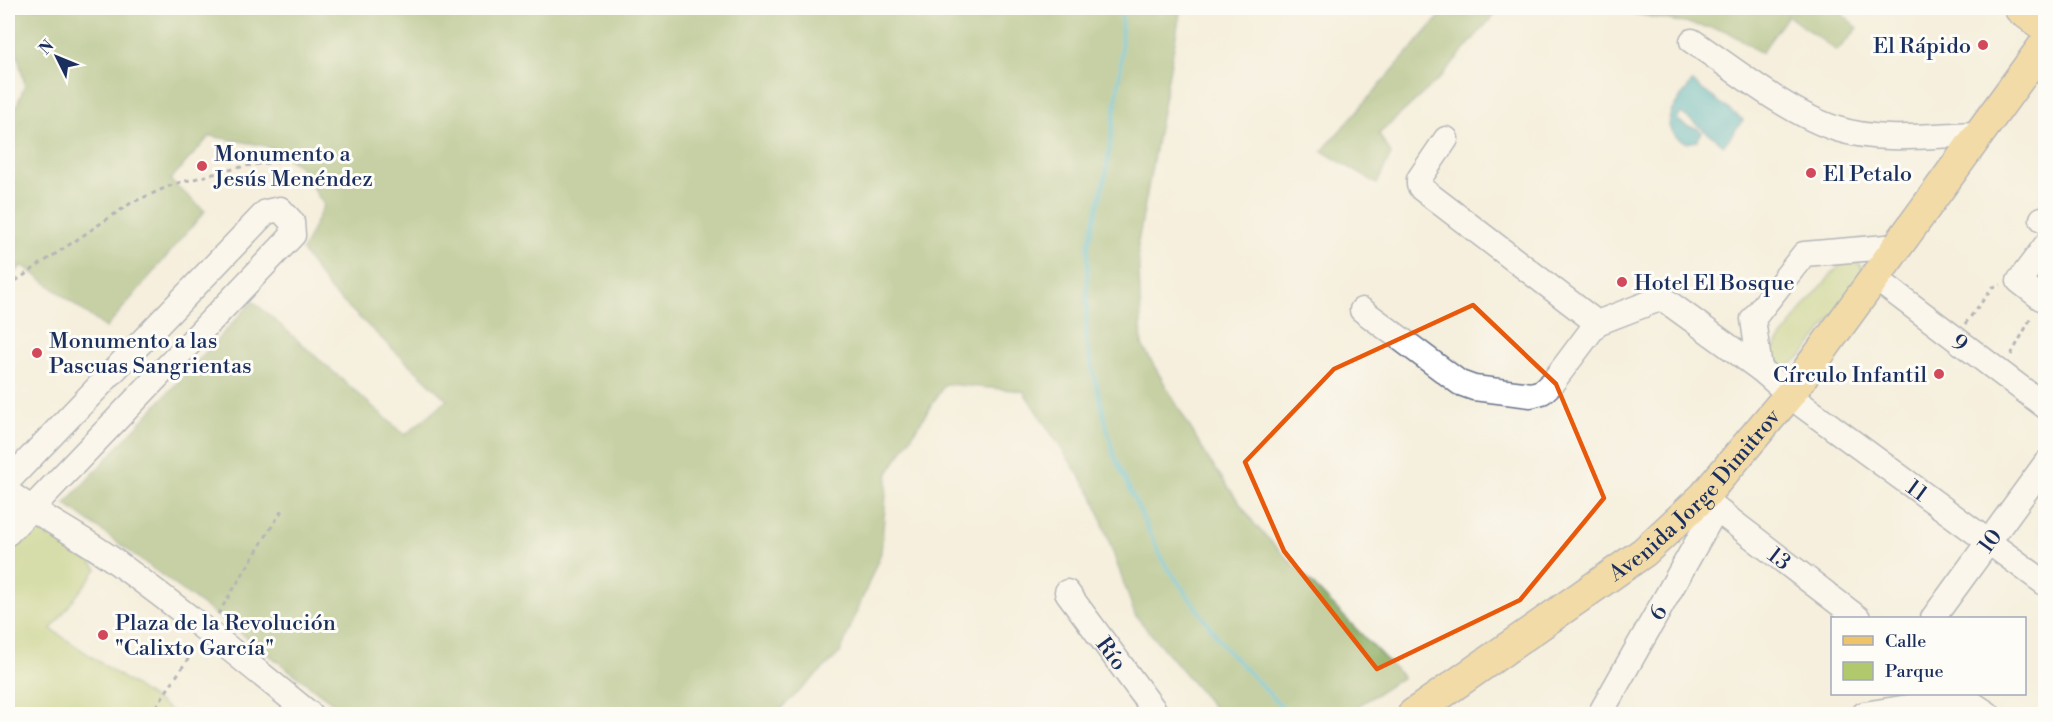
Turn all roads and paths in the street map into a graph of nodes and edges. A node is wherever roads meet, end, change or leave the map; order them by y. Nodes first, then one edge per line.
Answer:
1 (2021, 8) edge
2 (2046, 26) edge
3 (1692, 41) dead end
4 (2046, 42) edge
5 (2046, 73) edge
6 (1978, 134) junction
7 (1446, 139) dead end
8 (290, 160) dead end
9 (2046, 245) edge
10 (1898, 246) junction
11 (2019, 281) junction
12 (1882, 283) junction
13 (8, 286) edge
14 (2043, 298) edge
15 (1362, 310) dead end
16 (1597, 323) junction
17 (1955, 337) junction
18 (1760, 369) junction
19 (2002, 373) junction
20 (1796, 400) junction
21 (2046, 407) edge
22 (2046, 463) edge
23 (8, 481) edge
24 (8, 492) edge
25 (1710, 502) junction
26 (30, 509) junction
27 (8, 532) edge
28 (1988, 542) junction
29 (2046, 585) edge
30 (1067, 592) dead end
31 (1857, 617) edge
32 (1934, 617) edge
33 (1962, 696) edge
34 (310, 714) edge
35 (1157, 714) edge
36 (1413, 714) edge
37 (1443, 714) edge
38 (1600, 714) edge
39 (1864, 714) edge
40 (1988, 714) edge

1 - 2 highway
3 - 6 street
4 - 6 main road, Avenida Jorge Dimitrov
5 - 12 main road, Avenida Jorge Dimitrov
6 - 10 main road, Avenida Jorge Dimitrov
7 - 16 street
8 - 13 path
9 - 11 street
10 - 12 main road, Avenida Jorge Dimitrov
10 - 18 street
11 - 14 street
11 - 17 path
12 - 17 street, 9
12 - 20 main road, Avenida Jorge Dimitrov
14 - 19 path
15 - 16 street
16 - 18 street, 11
17 - 19 street, 9
18 - 20 street, 11
19 - 21 street, 9
20 - 25 main road, Avenida Jorge Dimitrov
20 - 28 street, 11
22 - 28 street, 10
23 - 26 street
24 - 26 street
25 - 31 street, 13
25 - 36 main road, Avenida Jorge Dimitrov
25 - 37 main road, Avenida Jorge Dimitrov
25 - 38 street, 6
26 - 27 street
26 - 34 street
28 - 29 street, 11
28 - 32 street, 10
30 - 35 street, Río
33 - 39 street
33 - 40 street

